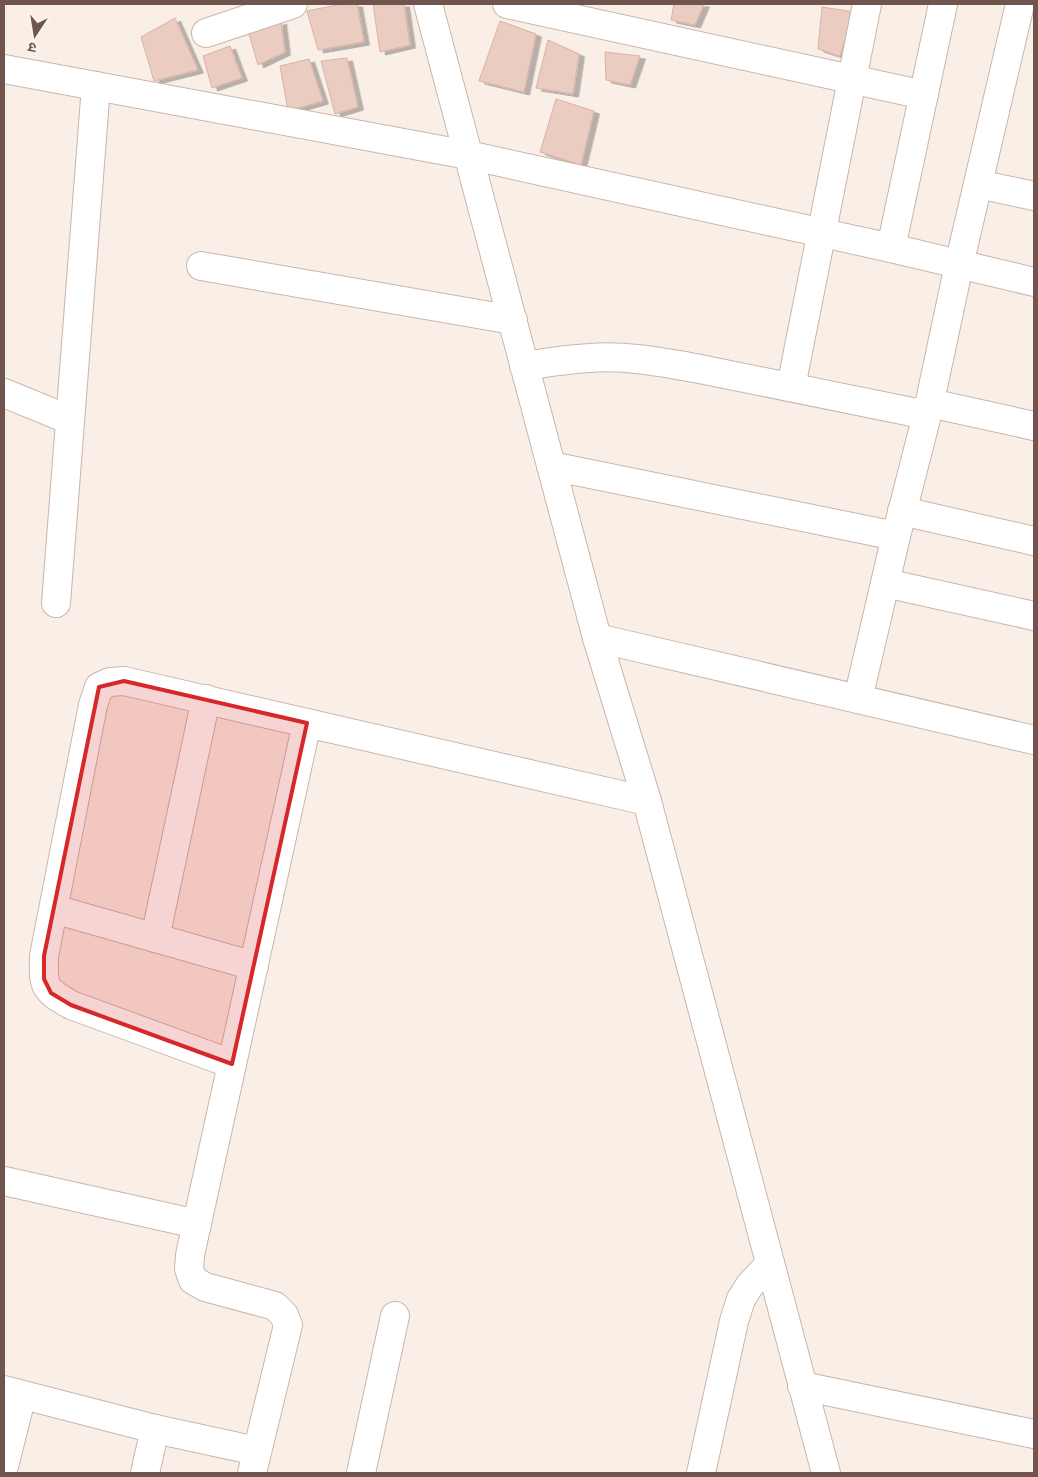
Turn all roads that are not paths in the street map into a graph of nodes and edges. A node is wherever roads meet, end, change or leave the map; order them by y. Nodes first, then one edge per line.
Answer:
1 (293, 4) edge
2 (428, 4) edge
3 (507, 4) edge
4 (866, 4) edge
5 (944, 4) edge
6 (1020, 4) edge
7 (206, 33) dead end
8 (4, 68) edge
9 (852, 79) junction
10 (96, 86) junction
11 (924, 95) junction
12 (468, 155) junction
13 (978, 184) junction
14 (1034, 196) edge
15 (822, 233) junction
16 (891, 248) junction
17 (959, 265) junction
18 (201, 266) dead end
19 (1034, 282) edge
20 (513, 320) junction
21 (524, 366) junction
22 (791, 387) junction
23 (4, 393) edge
24 (928, 409) junction
25 (70, 420) junction
26 (1034, 426) edge
27 (551, 466) junction
28 (899, 524) junction
29 (1034, 541) edge
30 (885, 583) junction
31 (56, 602) dead end
32 (1034, 616) edge
33 (597, 638) junction
34 (206, 700) junction
35 (858, 700) junction
36 (307, 723) junction
37 (1034, 740) edge
38 (647, 801) junction
39 (54, 908) junction
40 (155, 938) junction
41 (254, 966) junction
42 (232, 1064) junction
43 (4, 1181) edge
44 (197, 1224) junction
45 (770, 1264) junction
46 (396, 1316) dead end
47 (802, 1386) junction
48 (13, 1393) edge
49 (155, 1429) junction
50 (1034, 1434) edge
51 (255, 1462) edge
52 (4, 1466) edge
53 (145, 1473) edge
54 (361, 1473) edge
55 (701, 1473) edge
56 (826, 1473) edge

1 - 7 street
2 - 12 street
3 - 9 street
4 - 9 street
5 - 11 street
6 - 13 street
8 - 10 street
9 - 11 street
9 - 15 street
10 - 12 street
10 - 25 street
11 - 16 street
12 - 15 street
12 - 20 street
13 - 14 street
13 - 17 street
15 - 16 street
15 - 22 street
16 - 17 street
17 - 19 street
17 - 24 street
18 - 20 street
20 - 21 street
21 - 22 street
21 - 27 street
22 - 24 street
23 - 25 street
24 - 26 street
24 - 28 street
25 - 31 street
27 - 28 street
27 - 33 street
28 - 29 street
28 - 30 street
30 - 32 street
30 - 35 street
33 - 35 street
33 - 38 street
34 - 36 street
34 - 39 street
34 - 40 street
35 - 37 street
36 - 38 street
36 - 41 street
38 - 45 street
39 - 40 street
39 - 42 street
40 - 41 street
41 - 42 street
42 - 44 street
43 - 44 street
44 - 51 street
45 - 47 street
45 - 55 street
46 - 54 street
47 - 50 street
47 - 56 street
48 - 49 street
48 - 52 street
49 - 51 street
49 - 53 street

